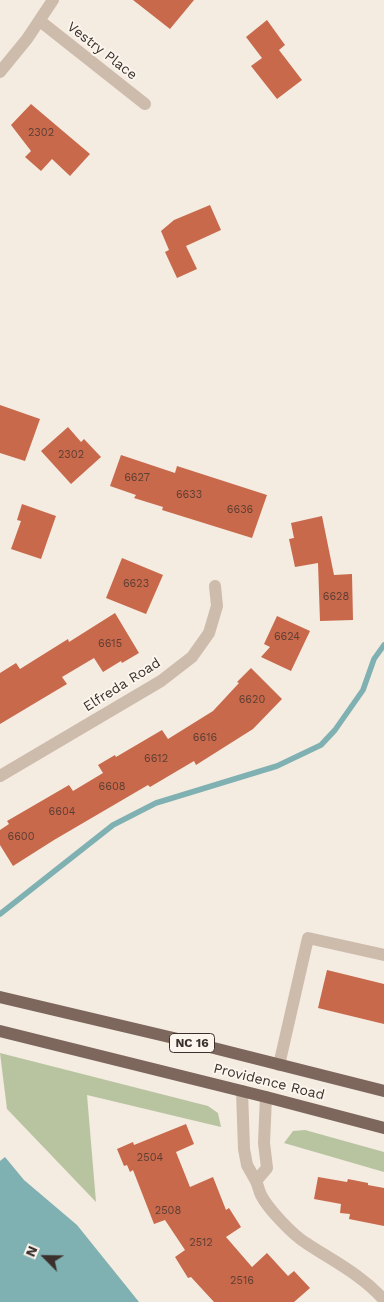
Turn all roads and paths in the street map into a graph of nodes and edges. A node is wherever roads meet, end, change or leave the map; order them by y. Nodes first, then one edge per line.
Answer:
1 (53, 0) edge
2 (40, 21) junction
3 (0, 72) edge
4 (145, 104) dead end
5 (215, 586) dead end
6 (0, 776) edge
7 (384, 955) edge
8 (0, 997) edge
9 (0, 1031) edge
10 (279, 1065) junction
11 (242, 1091) junction
12 (384, 1091) edge
13 (266, 1097) junction
14 (384, 1128) edge
15 (256, 1180) junction
16 (384, 1300) edge

1 - 2 street
2 - 3 street
2 - 4 street, Vestry Place
5 - 6 street, Elfreda Road
7 - 10 street
8 - 10 main road, Providence Road / NC 16
9 - 11 main road, Providence Road / NC 16
10 - 12 main road, Providence Road / NC 16
11 - 13 main road, Providence Road / NC 16
11 - 15 street
13 - 14 main road, Providence Road / NC 16
13 - 15 street
15 - 16 street

